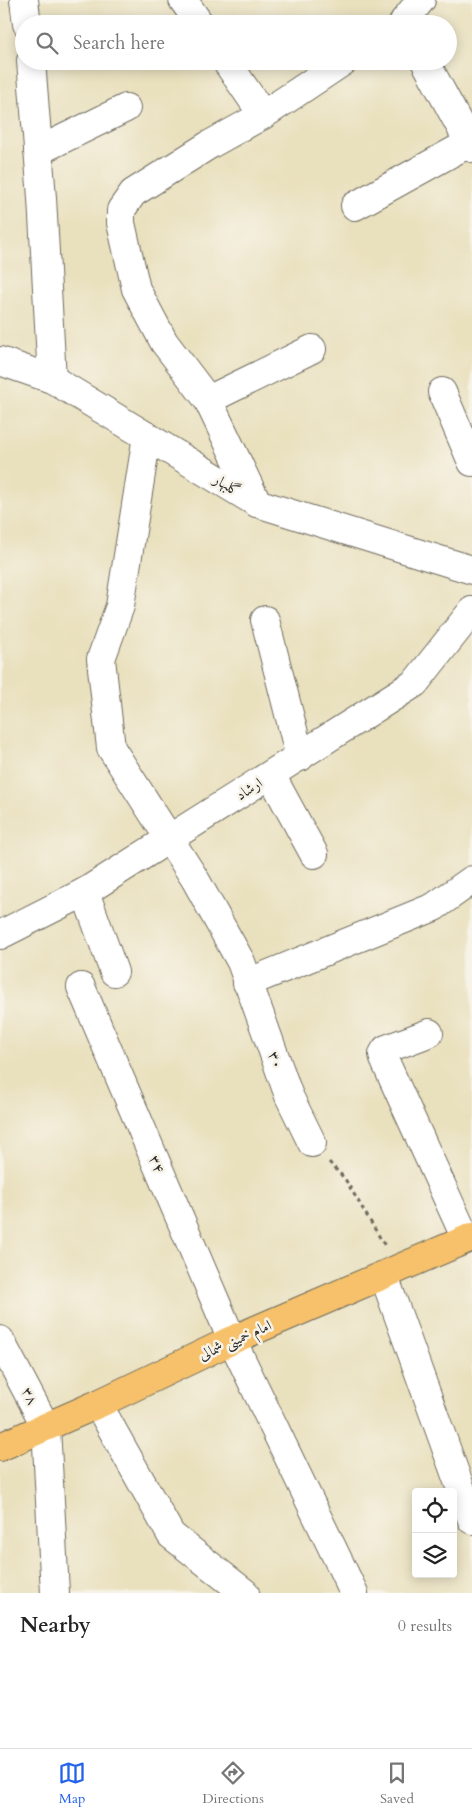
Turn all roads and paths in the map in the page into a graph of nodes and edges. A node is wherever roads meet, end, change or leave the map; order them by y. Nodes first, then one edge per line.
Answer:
1 (24, 0) edge
2 (184, 0) edge
3 (421, 0) edge
4 (26, 15) edge
5 (194, 15) edge
6 (409, 15) edge
7 (32, 70) edge
8 (232, 70) edge
9 (330, 70) edge
10 (430, 70) edge
11 (126, 108) dead end
12 (263, 115) junction
13 (470, 146) edge
14 (38, 151) junction
15 (355, 206) dead end
16 (312, 349) dead end
17 (0, 361) edge
18 (52, 379) junction
19 (442, 392) dead end
20 (208, 400) junction
21 (147, 436) junction
22 (472, 462) edge
23 (257, 504) junction
24 (472, 570) edge
25 (472, 611) edge
26 (266, 620) dead end
27 (300, 757) junction
28 (271, 776) junction
29 (169, 841) junction
30 (314, 854) dead end
31 (472, 880) edge
32 (85, 892) junction
33 (0, 935) edge
34 (114, 972) dead end
35 (247, 983) junction
36 (81, 987) dead end
37 (429, 1032) dead end
38 (312, 1143) joint
39 (469, 1238) edge
40 (392, 1272) junction
41 (0, 1340) edge
42 (232, 1340) junction
43 (98, 1404) junction
44 (46, 1427) junction
45 (0, 1447) edge
46 (472, 1520) edge
47 (55, 1593) edge
48 (244, 1593) edge
49 (354, 1593) edge

1 - 4 street
2 - 5 street
3 - 6 street
7 - 14 street
8 - 12 street
9 - 12 street
10 - 13 street
11 - 14 street
12 - 20 street
13 - 15 street
14 - 18 street
16 - 20 street
17 - 18 street, گلبهار
18 - 21 street, گلبهار
19 - 22 street
20 - 23 street
21 - 23 street, گلبهار
21 - 29 street, ۳۰
23 - 24 street, گلبهار
25 - 27 street, ارشاد
26 - 27 street
27 - 28 street, ارشاد
28 - 29 street, ارشاد
28 - 30 street
29 - 32 street, ارشاد
29 - 35 street, ۳۰
31 - 35 street
32 - 33 street, ارشاد
32 - 34 street
35 - 38 street, ۳۰
36 - 42 street, ۳۴
37 - 39 street
38 - 40 path
39 - 40 main road, امام خمینی شمالی
40 - 42 main road, امام خمینی شمالی
40 - 46 street
41 - 44 street, ۳۸
42 - 43 main road, امام خمینی شمالی
42 - 49 street, ۳۴
43 - 44 main road, امام خمینی شمالی
43 - 48 street
44 - 45 main road, امام خمینی شمالی
44 - 47 street

